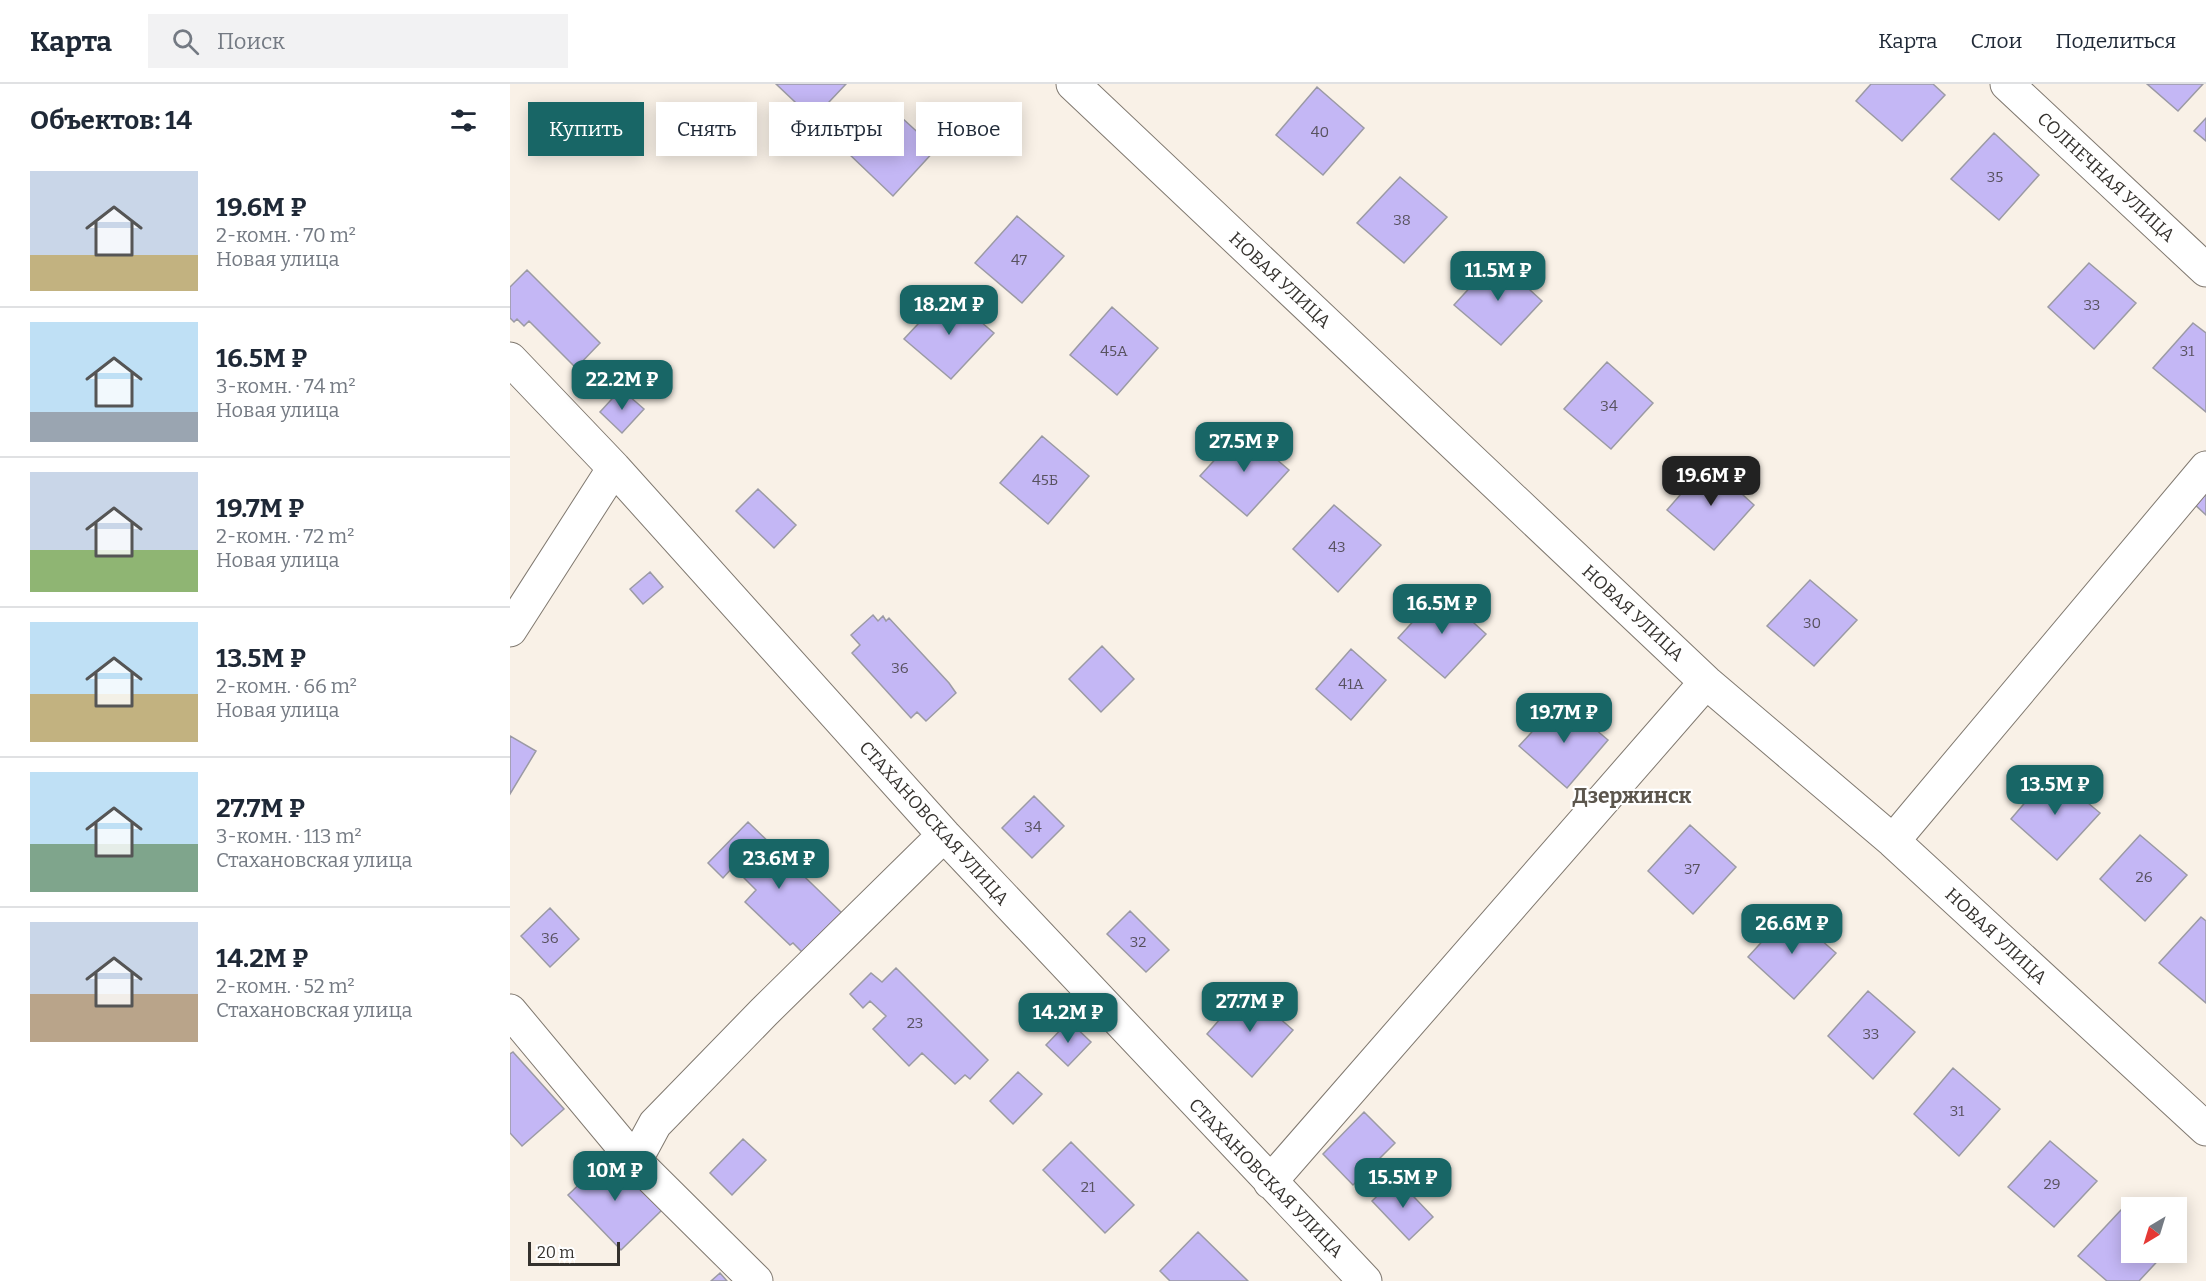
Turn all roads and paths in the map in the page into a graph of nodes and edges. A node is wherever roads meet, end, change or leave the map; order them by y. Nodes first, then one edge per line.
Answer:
1 (1073, 84) edge
2 (2007, 84) edge
3 (2206, 270) edge
4 (510, 359) edge
5 (614, 468) junction
6 (2206, 468) edge
7 (510, 630) edge
8 (1706, 682) junction
9 (944, 835) junction
10 (1893, 841) junction
11 (510, 1011) edge
12 (2206, 1129) edge
13 (635, 1161) junction
14 (1270, 1182) junction
15 (756, 1281) edge
16 (1365, 1281) edge

1 - 8 street, НОВАЯ УЛИЦА
2 - 3 street, СОЛНЕЧНАЯ УЛИЦА
4 - 5 street, СТАХАНОВСКАЯ УЛИЦА
5 - 7 street
5 - 9 street, СТАХАНОВСКАЯ УЛИЦА
6 - 10 street
8 - 10 street, НОВАЯ УЛИЦА
8 - 14 street
9 - 13 street
9 - 14 street, СТАХАНОВСКАЯ УЛИЦА
10 - 12 street, НОВАЯ УЛИЦА
11 - 13 street
13 - 15 street
14 - 16 street, СТАХАНОВСКАЯ УЛИЦА

